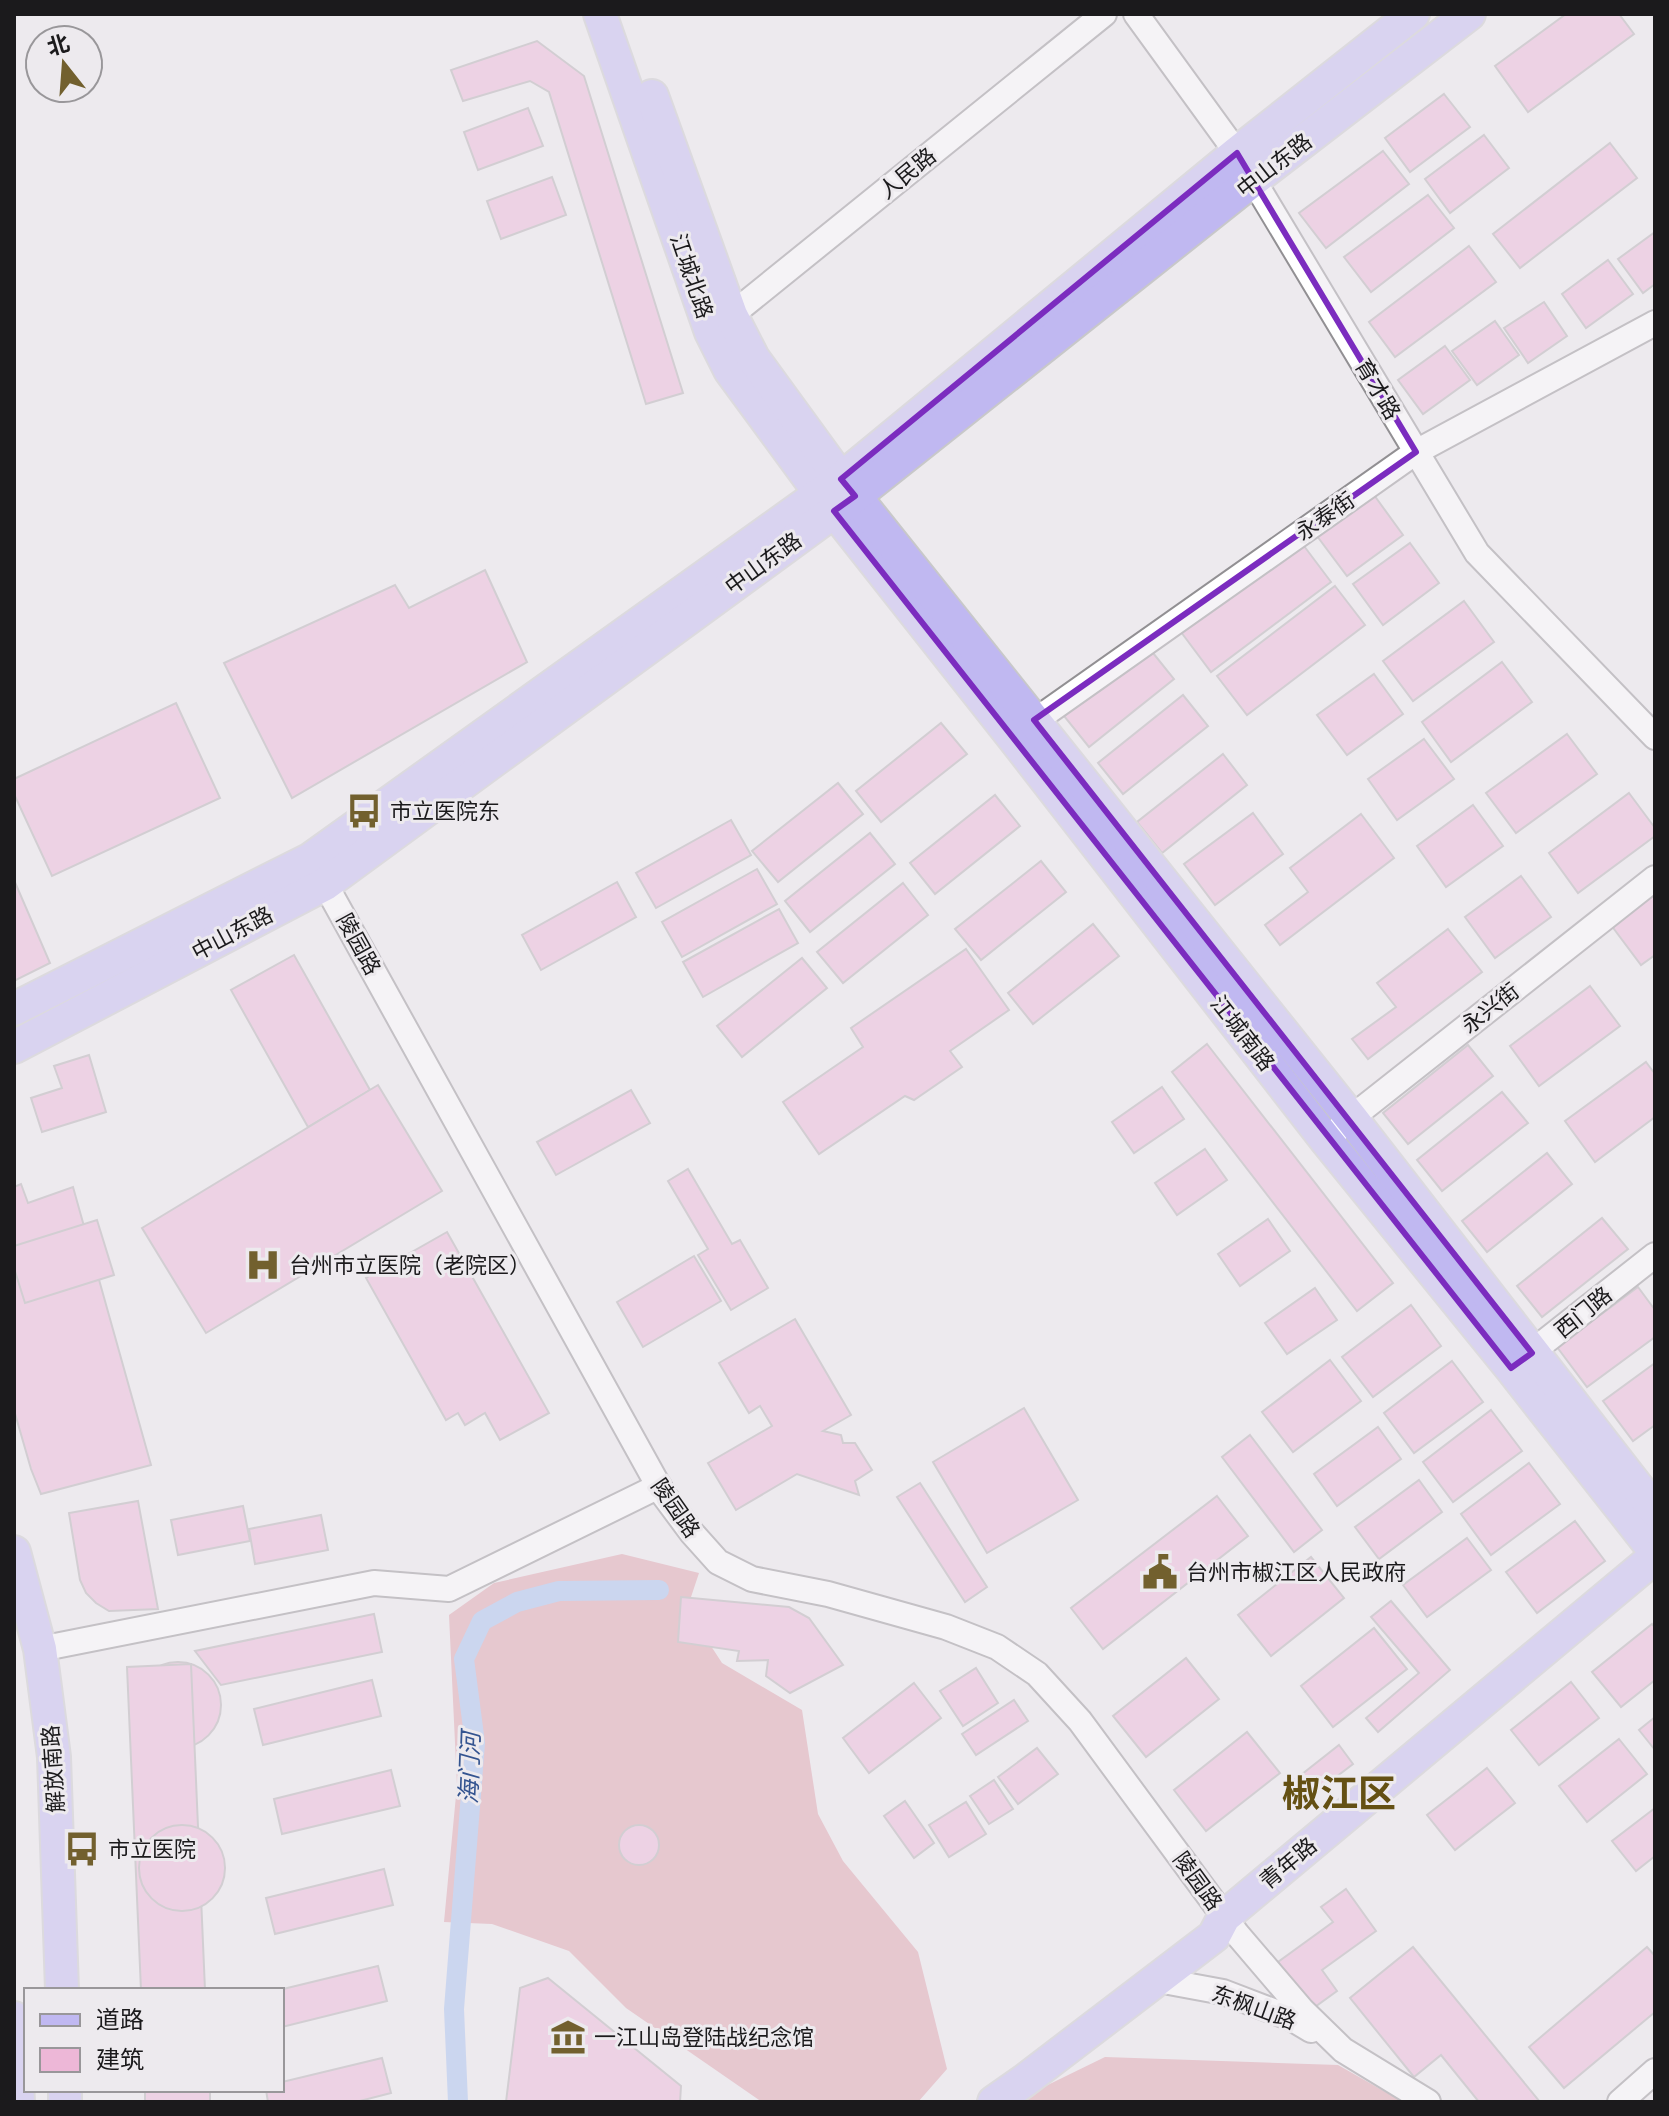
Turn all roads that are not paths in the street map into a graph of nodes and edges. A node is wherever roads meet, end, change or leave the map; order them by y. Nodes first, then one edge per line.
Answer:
1 (600, 14) edge
2 (622, 14) edge
3 (1104, 14) edge
4 (1136, 14) edge
5 (1413, 14) edge
6 (1469, 14) edge
7 (1245, 167) junction
8 (721, 323) junction
9 (1655, 323) edge
10 (1416, 452) junction
11 (838, 495) junction
12 (1023, 729) junction
13 (1655, 737) edge
14 (1655, 878) edge
15 (325, 884) junction
16 (14, 1009) edge
17 (14, 1047) edge
18 (1351, 1118) junction
19 (1326, 1140) junction
20 (1655, 1255) edge
21 (1521, 1361) junction
22 (659, 1486) junction
23 (1655, 1510) edge
24 (1655, 1551) edge
25 (14, 1552) edge
26 (1655, 1557) edge
27 (1655, 1581) edge
28 (40, 1649) junction
29 (1225, 1929) junction
30 (1158, 1980) junction
31 (62, 1988) edge
32 (14, 2018) edge
33 (1343, 2050) junction
34 (1655, 2071) edge
35 (1018, 2092) edge
36 (18, 2102) edge
37 (994, 2102) edge
38 (1428, 2102) edge
39 (1620, 2102) edge

1 - 8 main road, 江城北路
2 - 8 main road, 江城北路
3 - 8 street, 人民路
4 - 7 street, 育才路
5 - 7 main road, 中山东路
6 - 7 main road, 中山东路
7 - 10 street, 育才路
7 - 11 main road, 中山东路
8 - 11 main road, 江城北路
9 - 10 street, 永泰街
10 - 12 street, 永泰街
10 - 13 street, 育才路
11 - 12 main road, 江城南路
11 - 15 main road, 中山东路
11 - 16 main road, 中山东路
12 - 18 main road, 江城南路
12 - 19 main road, 江城南路
14 - 18 street, 永兴街
15 - 17 main road, 中山东路
15 - 22 street, 陵园路
18 - 19 street, 永兴街
18 - 21 main road, 江城南路
19 - 21 main road, 江城南路
20 - 21 street, 西门路
21 - 23 main road, 江城南路
21 - 24 main road, 江城南路
22 - 28 street
22 - 29 street, 陵园路
25 - 28 main road, 解放南路
26 - 29 main road, 青年路
27 - 29 main road
28 - 31 main road, 解放南路
29 - 30 main road, 青年路
29 - 33 street, 东枫山路
30 - 33 street, 东枫山路
30 - 35 main road, 青年路
32 - 36 main road
33 - 38 street, 东枫山路
34 - 39 street
35 - 37 main road, 青年路

